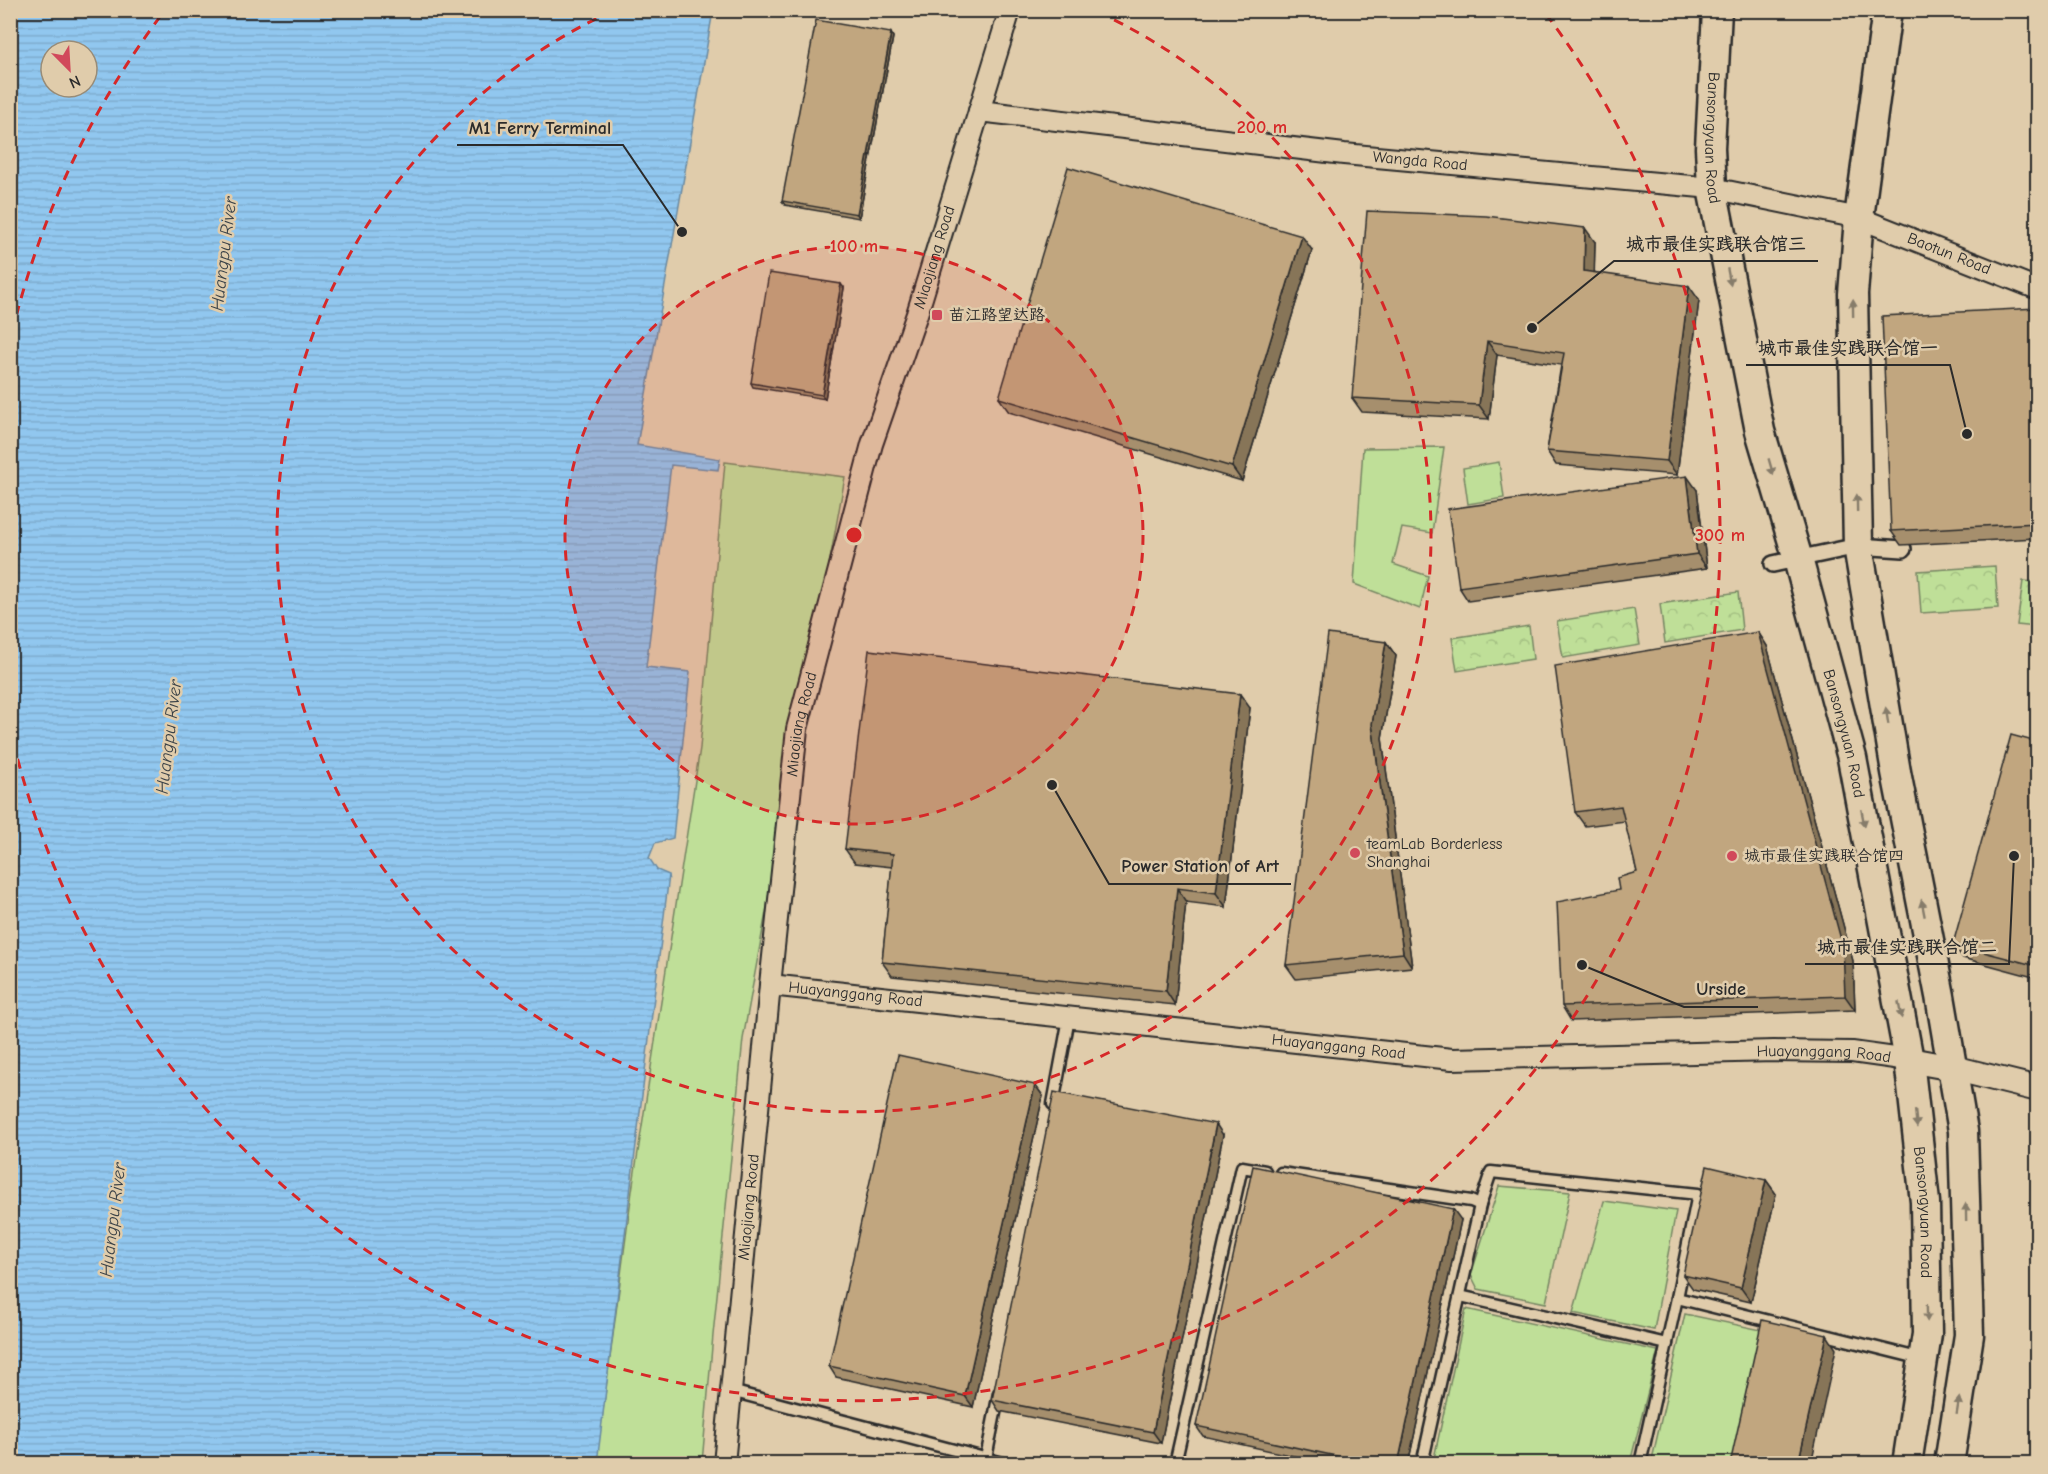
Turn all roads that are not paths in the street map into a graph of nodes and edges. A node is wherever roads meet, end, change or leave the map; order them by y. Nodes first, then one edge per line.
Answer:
1 (1010, 10) edge
2 (1718, 10) edge
3 (1887, 10) edge
4 (979, 111) junction
5 (1712, 188) junction
6 (1859, 219) junction
7 (2037, 289) edge
8 (1858, 546) junction
9 (1902, 549) edge
10 (1786, 562) junction
11 (770, 986) junction
12 (1069, 1018) junction
13 (1909, 1060) junction
14 (1953, 1068) junction
15 (2037, 1089) edge
16 (1052, 1110) edge
17 (1480, 1205) junction
18 (1460, 1296) junction
19 (1677, 1298) junction
20 (1667, 1344) junction
21 (1923, 1359) junction
22 (1002, 1377) edge
23 (731, 1391) junction
24 (986, 1458) junction
25 (724, 1464) edge
26 (1007, 1464) edge
27 (1175, 1464) edge
28 (1422, 1464) edge
29 (1640, 1464) edge
30 (1907, 1464) edge
31 (1949, 1464) edge

1 - 4 street, Miaojiang Road
2 - 5 main road, Bansongyuan Road
3 - 6 main road
4 - 5 street, Wangda Road
4 - 11 street, Miaojiang Road
5 - 6 street, Wangda Road
5 -> 10 main road, Bansongyuan Road
6 - 7 street, Baotun Road
8 -> 6 main road
8 - 9 street
8 - 10 street
14 -> 8 main road
10 -> 13 main road, Bansongyuan Road
11 - 12 street, Huayanggang Road
11 - 23 street, Miaojiang Road
12 - 13 street, Huayanggang Road
12 - 16 lane
13 - 14 street
13 -> 21 main road, Bansongyuan Road
14 - 15 street
31 -> 14 main road
17 - 18 lane
17 - 19 lane
17 - 27 lane
18 - 20 lane
18 - 28 lane
19 - 20 lane
19 - 21 lane
20 - 29 lane
21 - 30 main road, Bansongyuan Road
22 - 24 lane
23 - 24 lane
23 - 25 street, Miaojiang Road
24 - 26 lane

